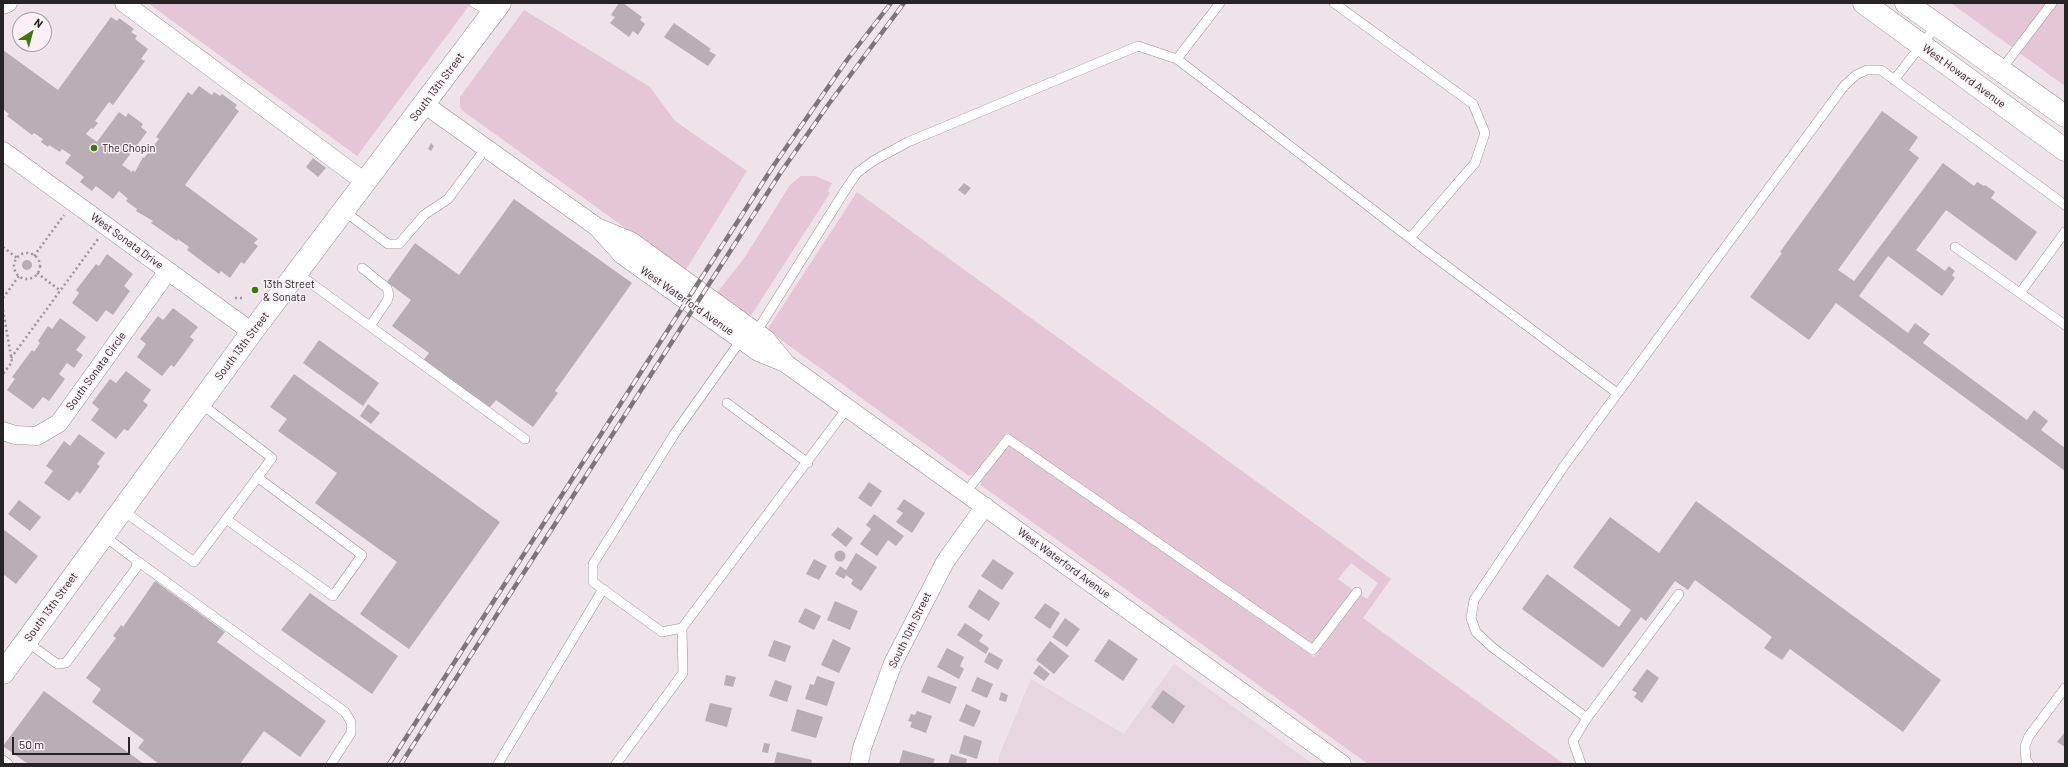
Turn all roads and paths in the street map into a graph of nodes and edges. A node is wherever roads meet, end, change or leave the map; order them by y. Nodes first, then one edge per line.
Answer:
1 (8, 3) edge
2 (124, 3) edge
3 (1220, 3) edge
4 (1334, 3) edge
5 (1864, 3) edge
6 (1906, 3) edge
7 (2052, 3) edge
8 (3, 5) edge
9 (489, 6) edge
10 (1937, 25) junction
11 (1921, 45) junction
12 (1177, 59) junction
13 (2001, 70) junction
14 (1894, 80) junction
15 (424, 104) junction
16 (2065, 116) edge
17 (486, 148) junction
18 (2065, 150) edge
19 (3, 151) edge
20 (366, 183) junction
21 (2065, 205) edge
22 (344, 211) junction
23 (2065, 232) edge
24 (100, 237) dead end
25 (1410, 238) junction
26 (46, 240) dead end
27 (3, 248) edge
28 (1955, 248) dead end
29 (34, 256) junction
30 (17, 258) junction
31 (362, 268) dead end
32 (168, 271) junction
33 (37, 273) junction
34 (297, 273) junction
35 (19, 276) junction
36 (61, 291) junction
37 (2020, 293) junction
38 (3, 298) edge
39 (3, 310) edge
40 (2065, 325) edge
41 (370, 326) junction
42 (252, 332) junction
43 (748, 339) junction
44 (11, 358) junction
45 (3, 374) edge
46 (1617, 393) junction
47 (200, 403) junction
48 (728, 403) dead end
49 (848, 407) junction
50 (3, 432) edge
51 (524, 439) dead end
52 (808, 463) junction
53 (257, 477) junction
54 (966, 492) junction
55 (985, 506) junction
56 (122, 509) junction
57 (226, 519) junction
58 (103, 535) junction
59 (136, 560) junction
60 (603, 589) junction
61 (1357, 592) dead end
62 (1679, 594) dead end
63 (682, 628) junction
64 (26, 641) junction
65 (3, 673) edge
66 (2065, 688) edge
67 (1587, 718) junction
68 (3, 760) edge
69 (8, 764) edge
70 (331, 764) edge
71 (498, 764) edge
72 (616, 764) edge
73 (859, 764) edge
74 (1342, 764) edge
75 (1581, 764) edge
76 (2029, 764) edge

1 - 8 street
2 - 20 street
3 - 12 lane
4 - 25 lane
5 - 11 street, West Howard Avenue
6 - 10 street
7 - 13 lane
9 - 15 street, South 13th Street
10 - 11 lane
10 - 13 street
11 - 14 lane
11 - 18 street, West Howard Avenue
12 - 25 lane
12 - 43 lane
13 - 16 street
14 - 21 lane
14 - 46 lane
15 - 17 street, West Waterford Avenue
15 - 20 street, South 13th Street
17 - 22 lane
17 - 43 street, West Waterford Avenue
19 - 32 street, West Sonata Drive
20 - 22 street, South 13th Street
22 - 34 street, South 13th Street
23 - 37 lane
24 - 36 path
25 - 46 lane
26 - 29 path
27 - 30 path
28 - 37 lane
29 - 30 path
29 - 33 path
30 - 35 path
31 - 41 lane
32 - 42 street, West Sonata Drive
32 - 50 street, South Sonata Circle
33 - 35 path
33 - 36 path
34 - 41 lane
34 - 42 street, South 13th Street
35 - 38 path
36 - 44 path
37 - 40 lane
39 - 44 path
41 - 51 lane
42 - 47 street, South 13th Street
43 - 49 street, West Waterford Avenue
43 - 60 lane
44 - 45 path
46 - 67 lane
47 - 53 lane
47 - 56 street, South 13th Street
48 - 52 lane
49 - 52 lane
49 - 54 street, West Waterford Avenue
52 - 63 lane
53 - 57 lane
53 - 57 lane
54 - 55 street, West Waterford Avenue
54 - 61 lane
55 - 73 street, South 10th Street
55 - 74 street, West Waterford Avenue
56 - 57 lane
56 - 58 street, South 13th Street
58 - 59 lane
58 - 64 street, South 13th Street
59 - 64 lane
59 - 70 lane
60 - 63 lane
60 - 71 lane
62 - 67 lane
63 - 72 lane
64 - 65 street, South 13th Street
66 - 76 lane
67 - 75 lane
68 - 69 lane

